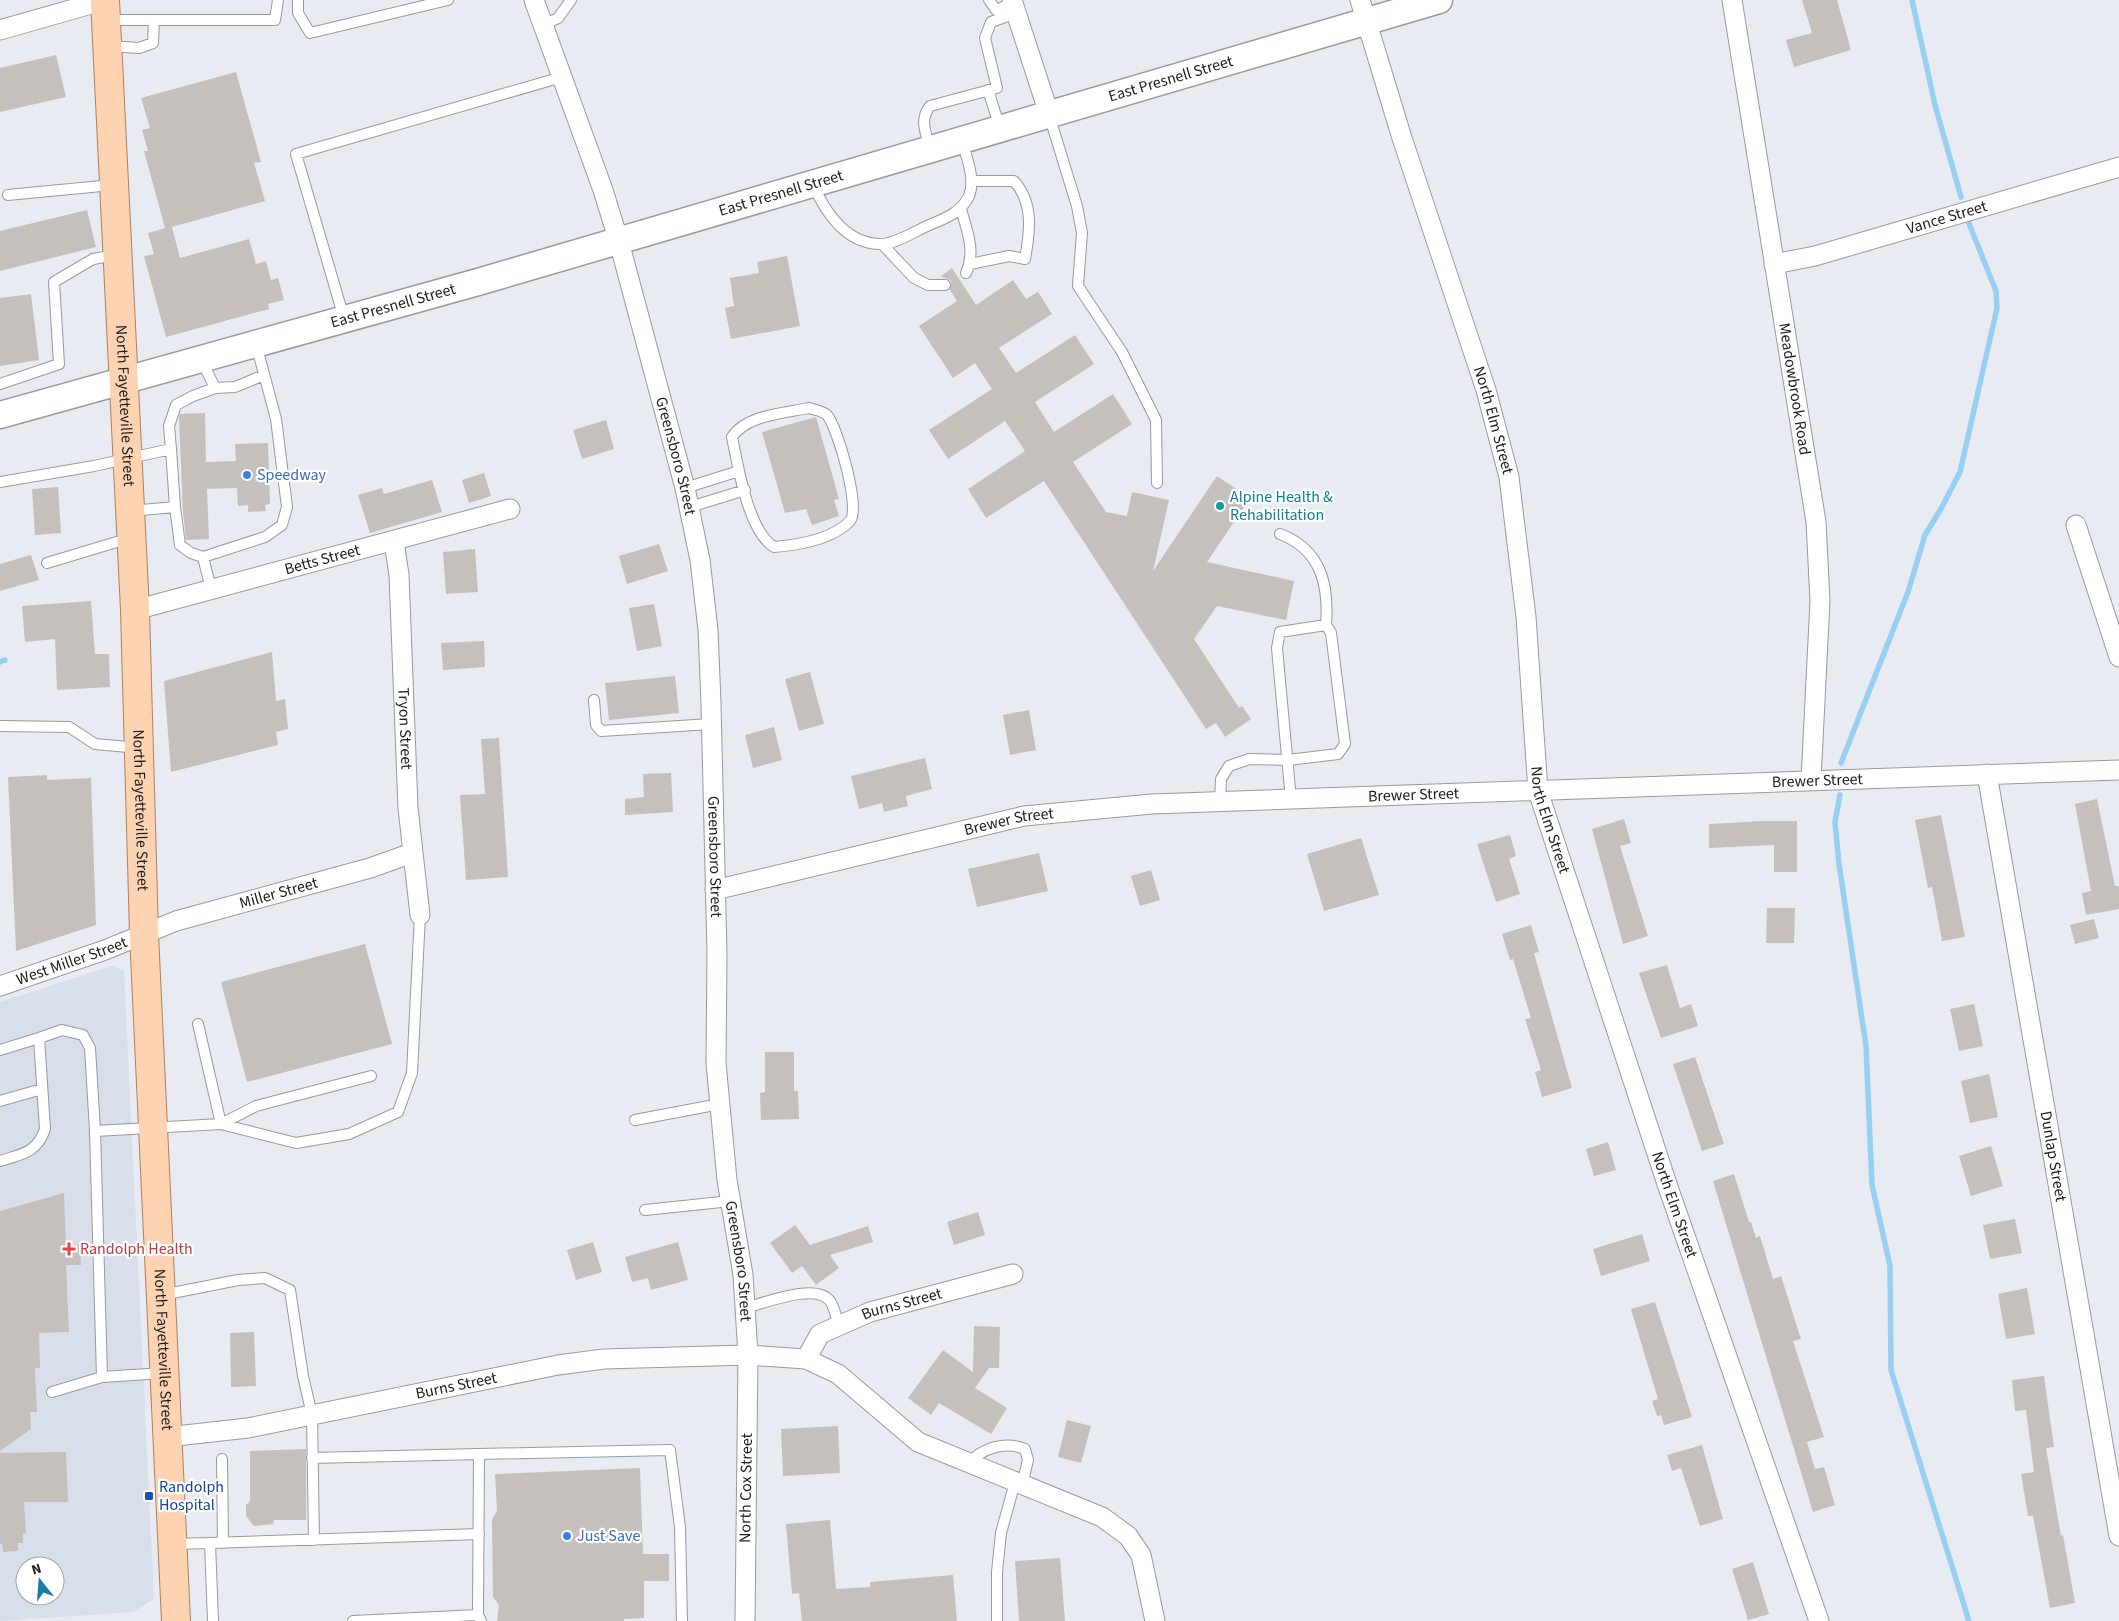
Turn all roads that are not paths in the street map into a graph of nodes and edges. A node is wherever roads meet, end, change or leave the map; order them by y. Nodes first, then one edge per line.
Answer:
1 (278, 0) edge
2 (298, 0) edge
3 (448, 0) edge
4 (534, 0) edge
5 (571, 0) edge
6 (989, 0) edge
7 (1439, 0) edge
8 (1732, 0) edge
9 (1014, 5) edge
10 (1363, 11) edge
11 (106, 17) edge
12 (154, 20) junction
13 (543, 25) junction
14 (0, 30) edge
15 (562, 77) junction
16 (988, 90) junction
17 (1049, 114) junction
18 (1000, 129) junction
19 (962, 140) junction
20 (930, 149) junction
21 (2119, 167) edge
22 (971, 177) junction
23 (812, 184) junction
24 (113, 185) junction
25 (8, 196) dead end
26 (961, 209) junction
27 (618, 242) junction
28 (882, 244) junction
29 (117, 254) junction
30 (1774, 264) junction
31 (945, 285) dead end
32 (344, 319) junction
33 (256, 344) junction
34 (201, 358) junction
35 (264, 375) junction
36 (122, 382) junction
37 (0, 384) edge
38 (215, 388) junction
39 (1, 413) edge
40 (171, 449) junction
41 (127, 457) junction
42 (739, 472) junction
43 (0, 482) edge
44 (1157, 484) dead end
45 (745, 490) junction
46 (687, 498) junction
47 (175, 508) junction
48 (510, 509) dead end
49 (129, 511) junction
50 (2076, 525) dead end
51 (1280, 534) dead end
52 (131, 538) junction
53 (394, 541) junction
54 (203, 557) junction
55 (47, 562) dead end
56 (211, 589) junction
57 (135, 610) junction
58 (2114, 621) edge
59 (1326, 625) junction
60 (2119, 657) edge
61 (594, 700) dead end
62 (711, 724) junction
63 (0, 726) edge
64 (140, 748) junction
65 (1288, 760) junction
66 (2119, 770) edge
67 (1987, 774) junction
68 (1811, 780) junction
69 (1538, 791) junction
70 (1291, 800) junction
71 (1220, 802) junction
72 (412, 854) junction
73 (715, 890) junction
74 (420, 915) joint
75 (144, 934) junction
76 (0, 986) edge
77 (198, 1024) dead end
78 (39, 1038) junction
79 (0, 1050) edge
80 (371, 1076) dead end
81 (42, 1089) junction
82 (0, 1101) edge
83 (720, 1104) junction
84 (635, 1120) dead end
85 (221, 1124) junction
86 (154, 1128) junction
87 (95, 1131) junction
88 (0, 1161) edge
89 (731, 1201) junction
90 (645, 1210) dead end
91 (1013, 1274) dead end
92 (173, 1293) junction
93 (745, 1308) junction
94 (839, 1326) junction
95 (748, 1355) junction
96 (806, 1359) junction
97 (164, 1373) junction
98 (102, 1377) junction
99 (52, 1392) dead end
100 (312, 1415) junction
101 (166, 1436) junction
102 (479, 1454) junction
103 (312, 1458) junction
104 (222, 1460) dead end
105 (969, 1463) junction
106 (1018, 1483) junction
107 (478, 1534) junction
108 (2119, 1536) edge
109 (314, 1540) junction
110 (209, 1543) junction
111 (223, 1543) junction
112 (172, 1544) junction
113 (479, 1618) edge
114 (176, 1621) edge
115 (213, 1621) edge
116 (353, 1621) edge
117 (682, 1621) edge
118 (745, 1621) edge
119 (997, 1621) edge
120 (1155, 1621) edge
121 (1819, 1621) edge

1 - 12 lane
2 - 3 lane
4 - 13 street, Greensboro Street
5 - 13 lane
6 - 9 lane
7 - 10 main road, East Presnell Street
8 - 30 street, Meadowbrook Road
9 - 16 lane
9 - 17 street
10 - 17 main road, East Presnell Street
10 - 69 street, North Elm Street
11 - 12 lane
11 - 12 lane
11 - 14 street
11 - 24 main road, North Fayetteville Street
13 - 15 street, Greensboro Street
15 - 27 street, Greensboro Street
15 - 32 lane
16 - 18 lane
16 - 20 lane
17 - 18 main road, East Presnell Street
17 - 44 lane
18 - 19 main road, East Presnell Street
19 - 20 main road, East Presnell Street
19 - 22 lane
20 - 23 main road, East Presnell Street
21 - 30 street, Vance Street
22 - 26 lane
22 - 26 lane
23 - 27 main road, East Presnell Street
23 - 28 lane
24 - 25 lane
24 - 29 main road, North Fayetteville Street
26 - 28 lane
27 - 32 main road, East Presnell Street
27 - 46 street, Greensboro Street
28 - 31 lane
29 - 36 main road, North Fayetteville Street
29 - 37 lane
30 - 68 street, Meadowbrook Road
32 - 33 main road, East Presnell Street
33 - 34 main road, East Presnell Street
33 - 35 lane
34 - 36 main road, East Presnell Street
34 - 38 lane
35 - 38 lane
35 - 54 lane
36 - 39 main road, East Presnell Street
36 - 41 main road, North Fayetteville Street
38 - 40 lane
40 - 41 lane
40 - 47 lane
41 - 43 lane
41 - 49 main road, North Fayetteville Street
42 - 45 lane
42 - 45 lane
42 - 46 lane
45 - 46 lane
46 - 62 street, Greensboro Street
47 - 49 lane
47 - 54 lane
48 - 53 street, Betts Street
49 - 52 main road, North Fayetteville Street
50 - 58 street
51 - 59 lane
52 - 55 lane
52 - 57 main road, North Fayetteville Street
53 - 56 street, Betts Street
53 - 72 street, Tryon Street
54 - 56 lane
56 - 57 street, Betts Street
57 - 64 main road, North Fayetteville Street
58 - 60 street
59 - 65 lane
59 - 65 lane
61 - 62 lane
62 - 73 street, Greensboro Street
63 - 64 lane
64 - 75 main road, North Fayetteville Street
65 - 70 lane
65 - 71 lane
66 - 67 street, Brewer Street
67 - 68 street, Brewer Street
67 - 108 street, Dunlap Street
68 - 69 street, Brewer Street
69 - 70 street, Brewer Street
69 - 121 street, North Elm Street
70 - 71 street, Brewer Street
71 - 73 street, Brewer Street
72 - 74 street, Tryon Street
72 - 75 street, Miller Street
73 - 83 street, Greensboro Street
74 - 85 lane
75 - 76 street, West Miller Street
75 - 86 main road, North Fayetteville Street
77 - 85 lane
78 - 79 lane
78 - 81 lane
78 - 87 lane
80 - 85 lane
81 - 82 lane
81 - 88 lane
83 - 84 lane
83 - 89 street, Greensboro Street
85 - 86 lane
86 - 87 lane
86 - 92 main road, North Fayetteville Street
87 - 98 lane
89 - 90 lane
89 - 93 street, Greensboro Street
91 - 94 street, Burns Street
92 - 97 main road, North Fayetteville Street
92 - 100 lane
93 - 94 lane
93 - 95 street, Greensboro Street
94 - 96 street, Burns Street
95 - 96 street
95 - 100 street, Burns Street
95 - 118 street, North Cox Street
96 - 105 street
97 - 98 lane
97 - 101 main road, North Fayetteville Street
98 - 99 lane
100 - 101 street, Burns Street
100 - 103 lane
101 - 112 main road, North Fayetteville Street
102 - 103 lane
102 - 107 lane
102 - 117 lane
103 - 109 lane
104 - 111 lane
105 - 106 street
105 - 106 lane
106 - 119 lane
106 - 120 street
107 - 109 lane
107 - 113 lane
109 - 111 lane
110 - 111 lane
110 - 112 lane
110 - 115 lane
112 - 114 main road, North Fayetteville Street
113 - 116 lane

